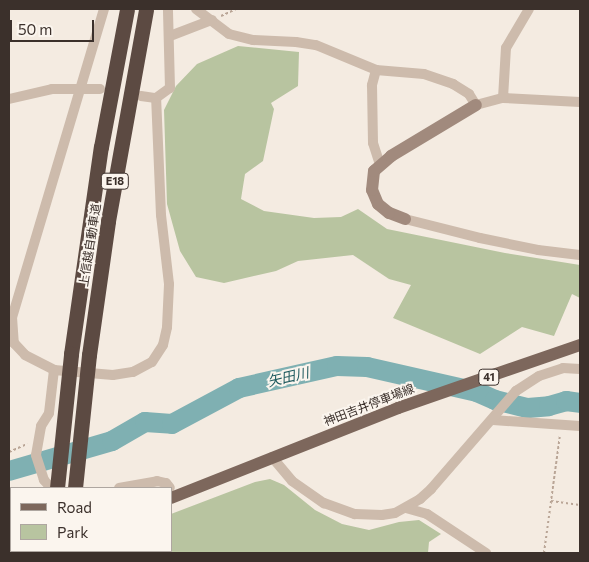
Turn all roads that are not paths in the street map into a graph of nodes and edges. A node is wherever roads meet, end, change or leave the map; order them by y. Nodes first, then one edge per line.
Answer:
1 (104, 9) edge
2 (127, 9) edge
3 (146, 9) edge
4 (168, 9) edge
5 (196, 9) edge
6 (529, 9) edge
7 (212, 20) junction
8 (170, 36) junction
9 (376, 70) junction
10 (81, 88) junction
11 (100, 89) dead end
12 (141, 96) dead end
13 (156, 98) junction
14 (503, 98) junction
15 (9, 99) edge
16 (580, 102) edge
17 (476, 106) junction
18 (380, 164) junction
19 (405, 219) joint
20 (580, 255) edge
21 (580, 345) edge
22 (580, 369) edge
23 (54, 370) junction
24 (493, 420) junction
25 (580, 426) edge
26 (272, 457) junction
27 (50, 487) edge
28 (57, 487) edge
29 (75, 487) edge
30 (124, 487) edge
31 (168, 487) edge
32 (172, 493) edge
33 (406, 508) junction
34 (486, 553) edge

1 - 10 street
2 - 28 highway, 上信越自動車道 / E18, bridge
3 - 29 highway, 上信越自動車道 / E18, bridge
4 - 8 street
5 - 7 street
6 - 14 street
7 - 8 street
7 - 9 street
8 - 13 street
9 - 17 street
9 - 18 street
10 - 11 street
10 - 15 street
10 - 23 street
12 - 13 street
13 - 23 street
14 - 16 street
14 - 17 street
17 - 18 street
18 - 19 street
19 - 20 street
21 - 26 main road, 神田吉井停車場線 / 41
22 - 24 street
23 - 27 street
24 - 25 street
24 - 33 street
26 - 32 main road, 神田吉井停車場線 / 41
26 - 33 street
30 - 31 street
33 - 34 street

